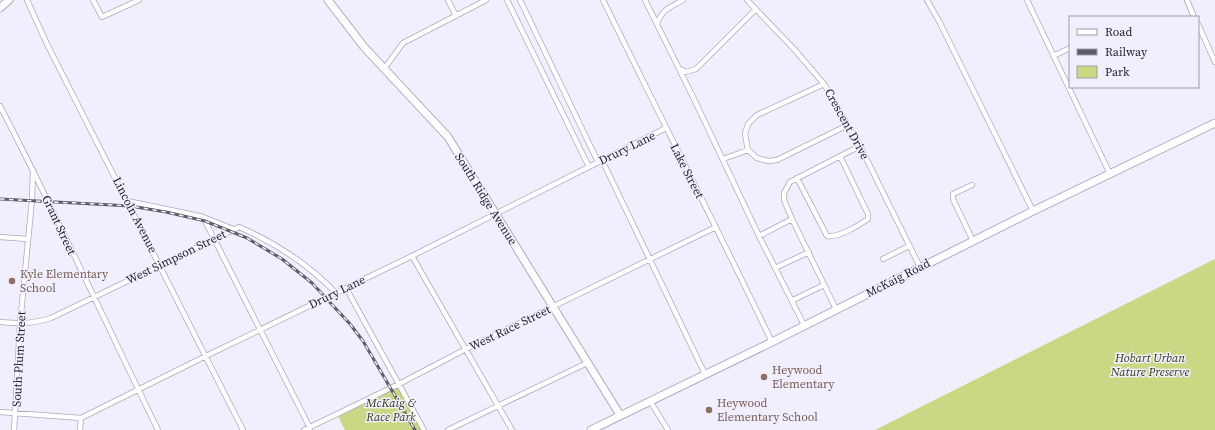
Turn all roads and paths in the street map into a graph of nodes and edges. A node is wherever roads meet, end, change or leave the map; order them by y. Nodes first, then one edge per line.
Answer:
1 (9, 0) edge
2 (27, 0) edge
3 (93, 0) edge
4 (139, 0) edge
5 (328, 0) edge
6 (448, 0) edge
7 (486, 0) edge
8 (507, 0) edge
9 (520, 0) edge
10 (603, 0) edge
11 (644, 0) edge
12 (683, 0) edge
13 (747, 0) edge
14 (927, 0) edge
15 (1028, 0) edge
16 (1186, 0) edge
17 (0, 8) edge
18 (756, 9) junction
19 (1194, 15) edge
20 (456, 16) junction
21 (657, 24) junction
22 (1199, 26) edge
23 (1069, 48) edge
24 (1053, 56) junction
25 (1215, 62) edge
26 (679, 68) junction
27 (384, 69) junction
28 (824, 84) junction
29 (0, 106) edge
30 (1215, 119) edge
31 (1215, 123) edge
32 (848, 125) junction
33 (1206, 126) junction
34 (666, 128) junction
35 (860, 146) junction
36 (748, 150) junction
37 (840, 156) junction
38 (723, 159) junction
39 (600, 161) junction
40 (589, 167) junction
41 (33, 169) junction
42 (1110, 174) junction
43 (797, 178) junction
44 (972, 185) dead end
45 (127, 201) junction
46 (1033, 211) junction
47 (496, 213) junction
48 (203, 217) junction
49 (792, 219) junction
50 (716, 227) junction
51 (233, 229) junction
52 (759, 236) junction
53 (0, 237) edge
54 (28, 239) junction
55 (213, 239) junction
56 (973, 241) junction
57 (909, 246) junction
58 (809, 252) junction
59 (412, 256) junction
60 (649, 259) junction
61 (883, 259) dead end
62 (160, 265) junction
63 (920, 267) junction
64 (776, 268) junction
65 (824, 285) junction
66 (346, 288) junction
67 (336, 293) junction
68 (93, 297) junction
69 (793, 300) junction
70 (554, 306) junction
71 (836, 309) junction
72 (0, 322) edge
73 (20, 324) junction
74 (804, 325) junction
75 (260, 330) junction
76 (772, 342) junction
77 (464, 350) junction
78 (206, 356) junction
79 (587, 363) junction
80 (705, 374) junction
81 (399, 384) junction
82 (139, 390) junction
83 (650, 401) junction
84 (497, 406) junction
85 (0, 412) edge
86 (16, 413) junction
87 (620, 415) junction
88 (81, 418) junction
89 (310, 429) edge
90 (14, 430) edge
91 (80, 430) edge
92 (158, 430) edge
93 (243, 430) edge
94 (304, 430) edge
95 (424, 430) edge
96 (448, 430) edge
97 (512, 430) edge
98 (591, 430) edge
99 (668, 430) edge

1 - 17 street
2 - 45 street, Lincoln Avenue
3 - 4 street
5 - 27 street, South Ridge Avenue
6 - 20 street
7 - 20 street
8 - 40 street
9 - 39 street
10 - 34 street, Lake Street
11 - 21 street
12 - 21 street
13 - 18 street, Crescent Drive
14 - 46 street
15 - 24 street
16 - 19 street
18 - 26 street
18 - 28 street, Crescent Drive
20 - 27 street
21 - 26 street
22 - 25 street
23 - 24 street
24 - 42 street
26 - 38 street
27 - 47 street, South Ridge Avenue
28 - 32 street, Crescent Drive
28 - 36 street
29 - 41 street, Grant Street
30 - 33 street, McKaig Road
31 - 33 street, McKaig Road
32 - 35 street, Crescent Drive
32 - 36 street
33 - 42 street, McKaig Road
34 - 39 street, Drury Lane
34 - 50 street, Lake Street
35 - 37 street
35 - 57 street, Crescent Drive
36 - 38 street
37 - 43 street
37 - 43 street
38 - 52 street
39 - 40 street, Drury Lane
39 - 60 street
40 - 47 street, Drury Lane
41 - 54 street, South Plum Street
41 - 68 street, Grant Street
42 - 46 street, McKaig Road
43 - 49 street
44 - 56 street
45 - 48 street
45 - 62 street, Lincoln Avenue
46 - 56 street, McKaig Road
47 - 59 street, Drury Lane
47 - 70 street, South Ridge Avenue
48 - 51 street
48 - 55 street
49 - 52 street
49 - 58 street
50 - 60 street, West Race Street
50 - 76 street, Lake Street
51 - 55 street, West Simpson Street
51 - 67 street, West Simpson Street
52 - 64 street
53 - 54 street
54 - 73 street, South Plum Street
55 - 62 street, West Simpson Street
55 - 75 street
56 - 63 street, McKaig Road
57 - 61 street
57 - 63 street, Crescent Drive
58 - 64 street
58 - 65 street
59 - 66 street, Drury Lane
59 - 77 street
60 - 70 street, West Race Street
60 - 80 street
62 - 68 street, West Simpson Street
62 - 78 street, Lincoln Avenue
63 - 71 street, McKaig Road
64 - 69 street
65 - 69 street
65 - 71 street
66 - 67 street, Drury Lane
66 - 81 street
67 - 75 street, Drury Lane
68 - 73 street, West Simpson Street
68 - 82 street, Grant Street
69 - 74 street
70 - 77 street, West Race Street
70 - 79 street, South Ridge Avenue
71 - 74 street, McKaig Road
72 - 73 street, West Simpson Street
73 - 86 street, South Plum Street
74 - 76 street, McKaig Road
75 - 78 street, Drury Lane
75 - 89 street
76 - 80 street, McKaig Road
77 - 81 street, West Race Street
77 - 84 street
78 - 82 street, Drury Lane
78 - 93 street, Lincoln Avenue
79 - 84 street
79 - 87 street, South Ridge Avenue
80 - 83 street, McKaig Road
81 - 89 street, West Race Street
81 - 95 street
82 - 88 street, Drury Lane
82 - 92 street, Grant Street
83 - 87 street, McKaig Road
83 - 99 street
84 - 96 street
84 - 97 street
85 - 86 street
86 - 88 street
86 - 90 street, South Plum Street
87 - 98 street, McKaig Road
88 - 91 street
89 - 94 street, West Race Street

